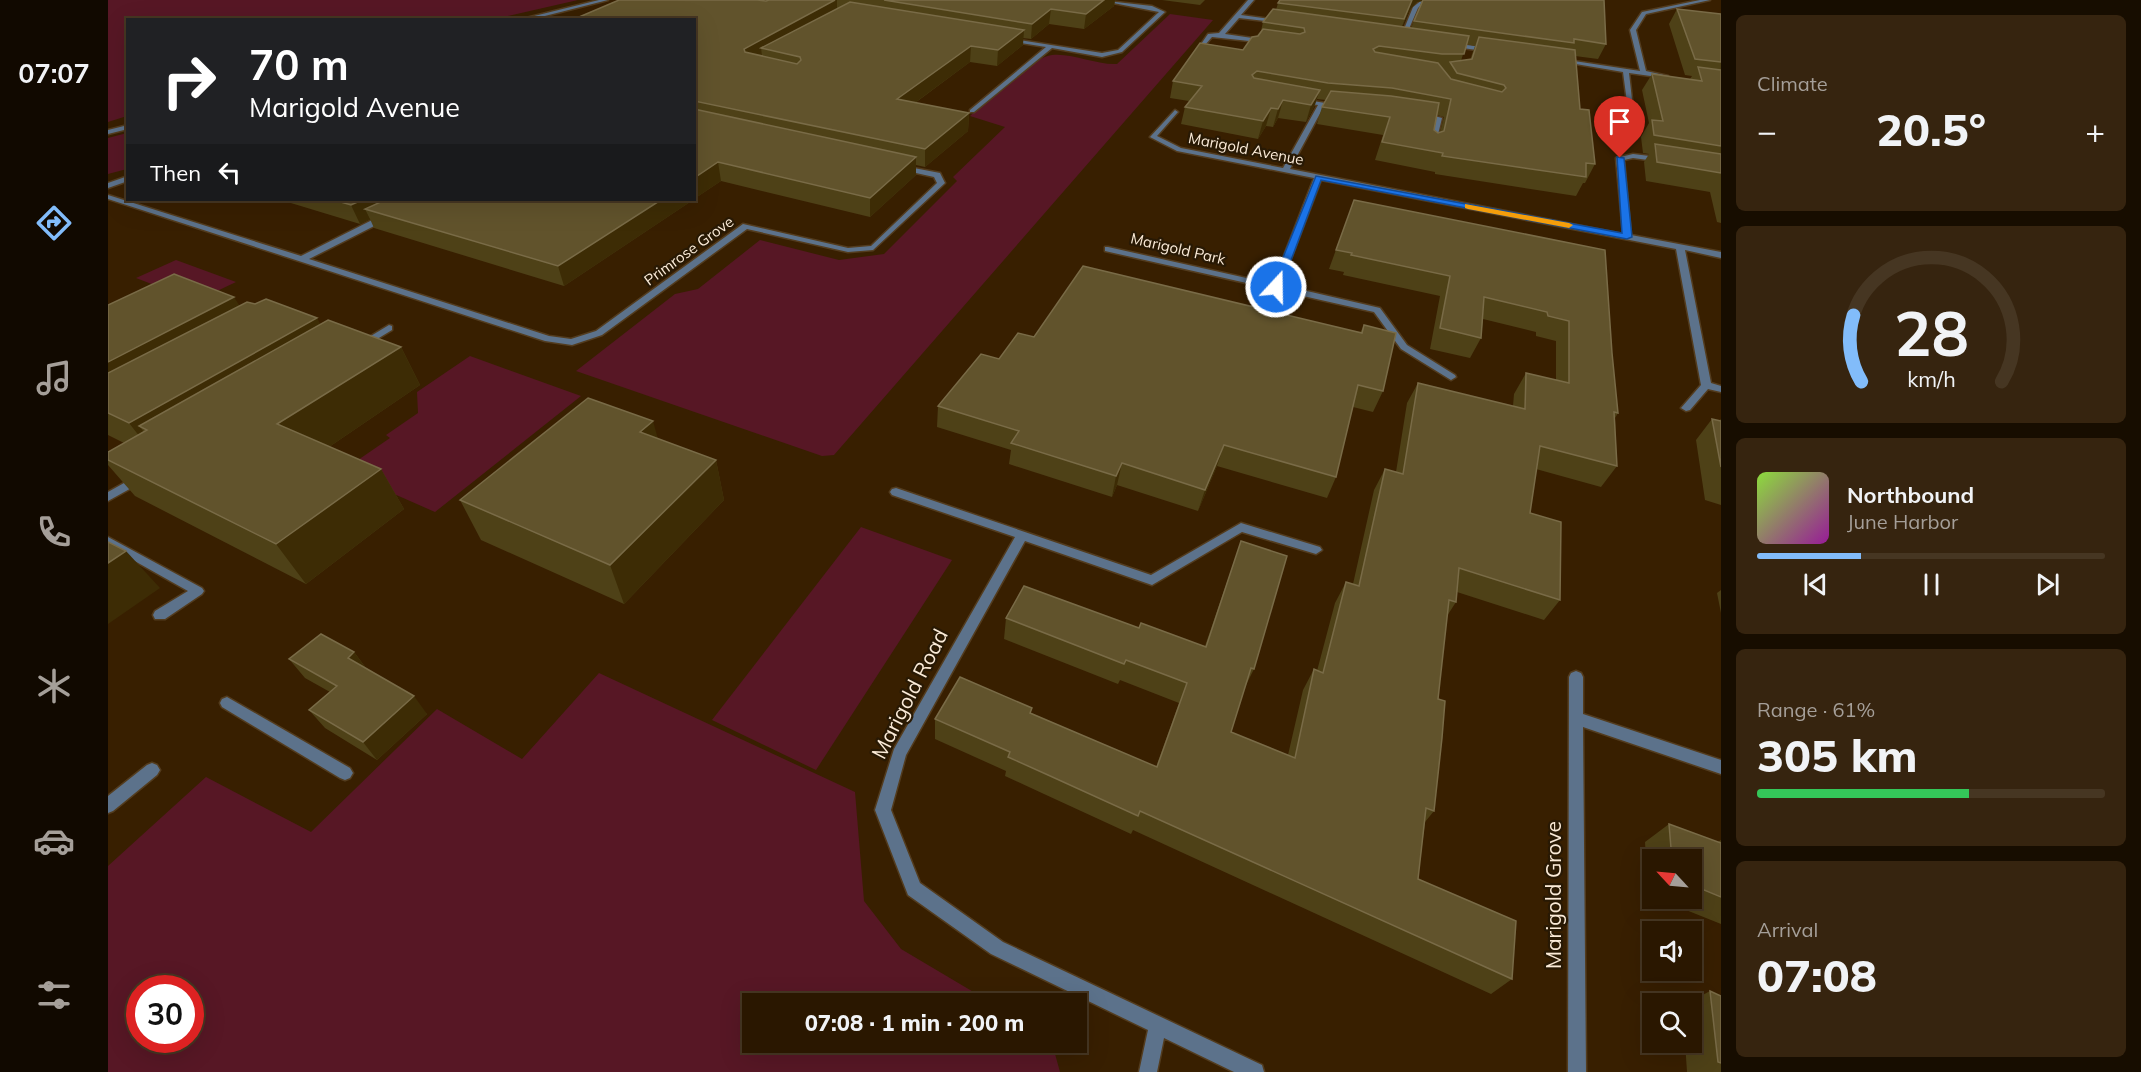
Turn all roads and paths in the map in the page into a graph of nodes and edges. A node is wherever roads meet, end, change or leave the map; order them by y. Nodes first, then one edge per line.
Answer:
1 (605, 0) edge
2 (1101, 0) edge
3 (1251, 0) edge
4 (1442, 0) edge
5 (1710, 1) edge
6 (590, 4) junction
7 (596, 10) edge
8 (1239, 16) junction
9 (529, 18) edge
10 (1287, 22) edge
11 (1221, 36) junction
12 (1390, 36) edge
13 (1402, 38) junction
14 (1004, 39) edge
15 (1411, 39) edge
16 (1256, 41) junction
17 (1440, 43) edge
18 (1276, 44) edge
19 (1051, 46) junction
20 (1469, 47) junction
21 (1219, 48) edge
22 (1250, 49) edge
23 (1492, 51) edge
24 (1467, 56) edge
25 (1550, 59) edge
26 (1626, 70) junction
27 (1643, 72) junction
28 (1676, 77) edge
29 (1287, 98) edge
30 (1322, 104) junction
31 (1353, 107) edge
32 (972, 111) dead end
33 (1175, 112) dead end
34 (1418, 114) edge
35 (1634, 125) dead end
36 (126, 128) edge
37 (108, 132) edge
38 (1432, 147) edge
39 (1677, 163) edge
40 (891, 164) edge
41 (1285, 171) junction
42 (1318, 177) junction
43 (126, 179) edge
44 (108, 186) edge
45 (108, 197) edge
46 (398, 210) edge
47 (1627, 237) junction
48 (1680, 247) junction
49 (1108, 249) dead end
50 (1721, 255) edge
51 (300, 260) junction
52 (1276, 287) junction
53 (389, 328) dead end
54 (349, 352) edge
55 (1451, 376) dead end
56 (1706, 385) junction
57 (1721, 389) edge
58 (1686, 408) dead end
59 (148, 473) edge
60 (896, 492) dead end
61 (108, 497) edge
62 (1022, 535) junction
63 (108, 541) edge
64 (1316, 550) dead end
65 (159, 615) dead end
66 (1576, 677) dead end
67 (227, 703) dead end
68 (1576, 718) junction
69 (1721, 768) edge
70 (152, 770) dead end
71 (345, 773) dead end
72 (108, 806) edge
73 (1158, 1024) junction
74 (1148, 1072) edge
75 (1256, 1072) edge
76 (1577, 1072) edge

1 - 6 street
2 - 19 street
3 - 8 street
4 - 13 street
5 - 27 street
6 - 7 street
6 - 9 street
8 - 10 street
8 - 11 street
11 - 16 street
11 - 21 street
12 - 13 street
13 - 15 street
14 - 19 street
16 - 18 street
16 - 22 street
17 - 20 street
19 - 32 street
20 - 23 street
20 - 24 street
25 - 26 street
26 - 27 street
26 - 35 street
27 - 28 street
29 - 30 street
30 - 31 street
30 - 41 street
33 - 41 street, Marigold Avenue
34 - 38 street
36 - 37 street
39 - 47 street
40 - 51 street, Primrose Grove
41 - 42 street, Marigold Avenue
42 - 47 street, Marigold Avenue
42 - 52 street
43 - 44 street
45 - 51 street, Primrose Grove
46 - 51 street
47 - 48 street, Marigold Avenue
48 - 50 street, Marigold Avenue
48 - 56 street
49 - 52 street, Marigold Park
52 - 55 street, Marigold Park
53 - 54 street
56 - 57 street
56 - 58 street
59 - 61 street
60 - 62 street
62 - 64 street
62 - 73 street, Marigold Road
63 - 65 street
66 - 68 street, Marigold Grove
67 - 71 street
68 - 69 street
68 - 76 street, Marigold Grove
70 - 72 street
73 - 74 street
73 - 75 street, Marigold Road

